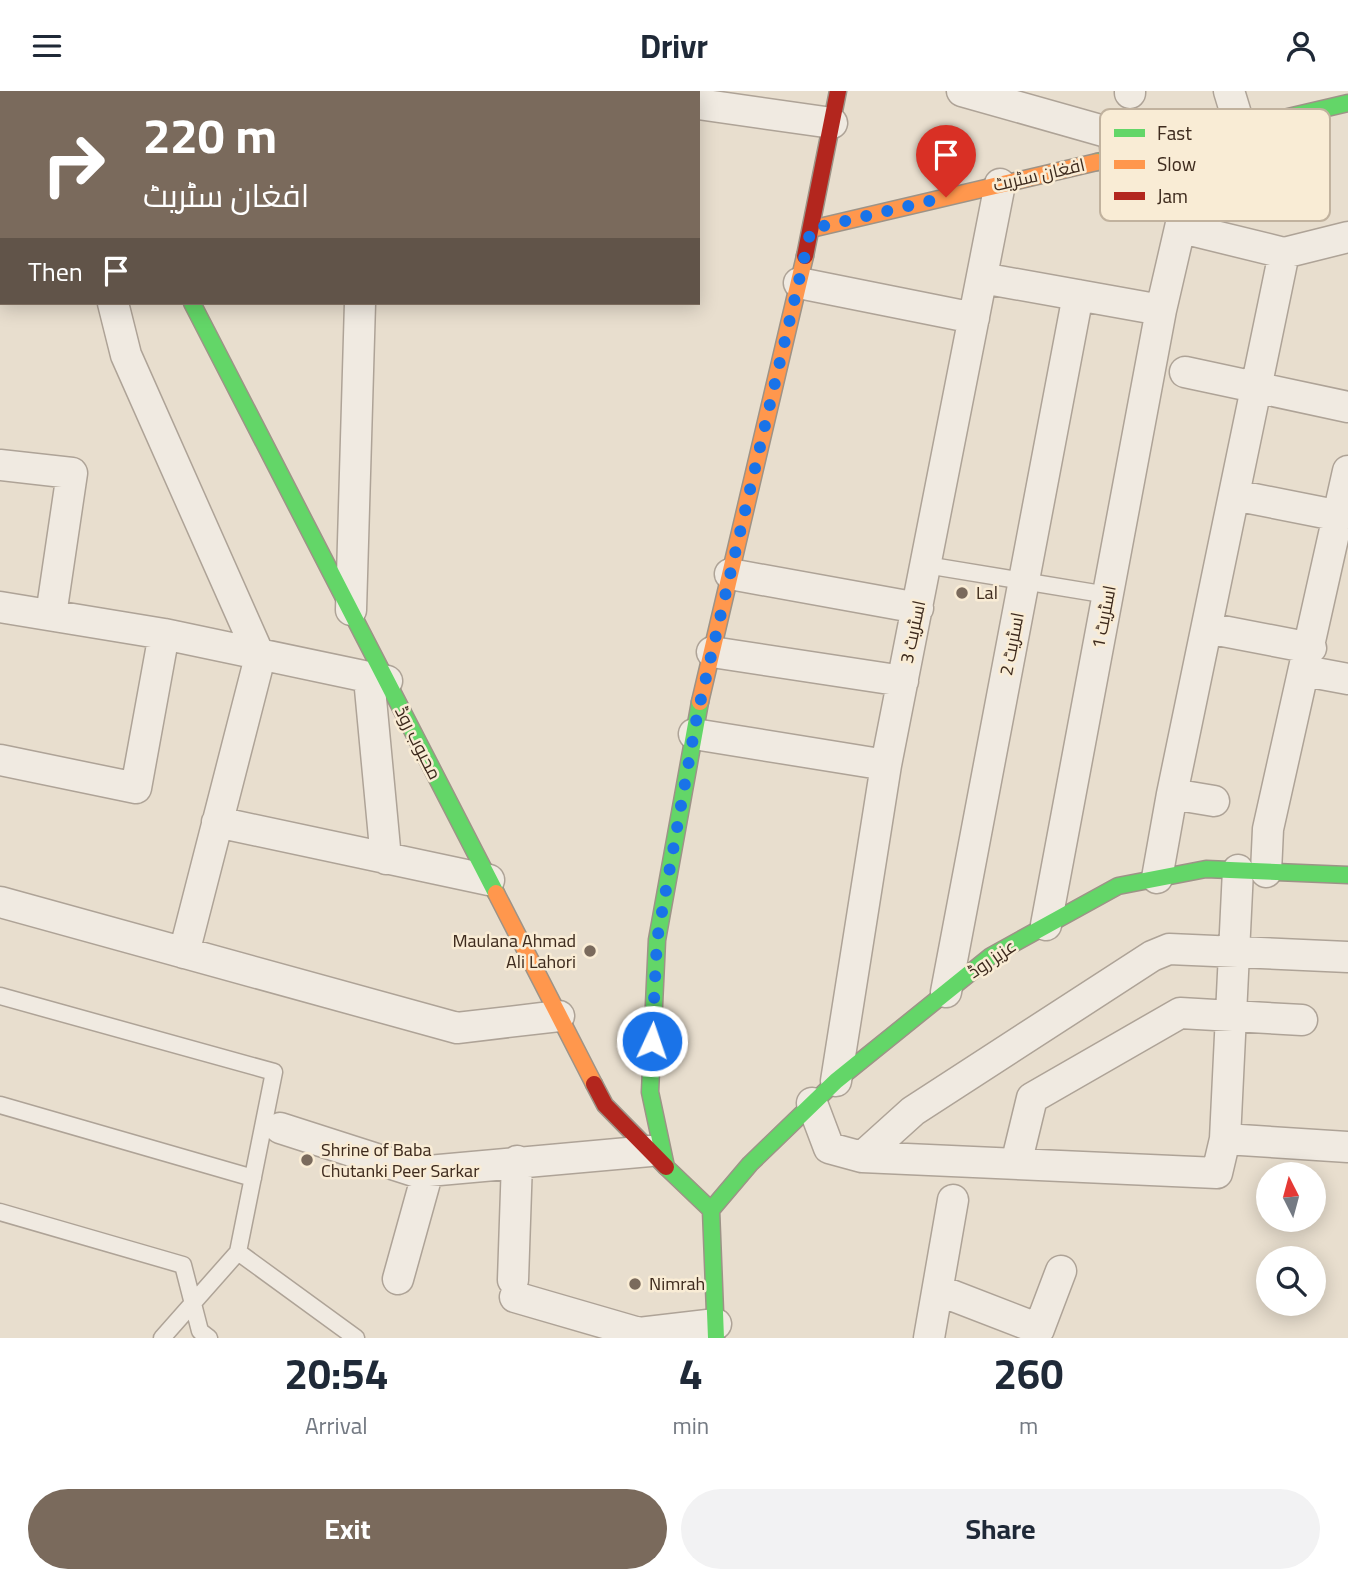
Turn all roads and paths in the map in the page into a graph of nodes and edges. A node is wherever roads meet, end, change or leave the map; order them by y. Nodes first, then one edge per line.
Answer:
1 (838, 91) edge
2 (962, 91) edge
3 (1229, 91) edge
4 (1010, 97) edge
5 (1348, 103) edge
6 (700, 104) edge
7 (1234, 109) edge
8 (1321, 109) edge
9 (832, 123) junction
10 (1100, 129) edge
11 (1100, 161) edge
12 (1000, 184) junction
13 (1183, 221) edge
14 (1182, 228) junction
15 (811, 229) junction
16 (1348, 237) edge
17 (1284, 253) junction
18 (982, 278) junction
19 (799, 283) junction
20 (1078, 295) junction
21 (113, 305) edge
22 (193, 305) edge
23 (360, 305) edge
24 (1161, 310) junction
25 (974, 318) junction
26 (1185, 372) dead end
27 (1256, 389) junction
28 (1348, 407) edge
29 (0, 465) edge
30 (1348, 471) edge
31 (1234, 495) junction
32 (1340, 516) junction
33 (926, 565) junction
34 (730, 574) junction
35 (1024, 581) junction
36 (1108, 595) junction
37 (0, 607) edge
38 (918, 608) junction
39 (351, 611) junction
40 (51, 615) junction
41 (1207, 628) junction
42 (164, 634) junction
43 (712, 652) junction
44 (260, 657) junction
45 (1308, 659) junction
46 (1348, 679) edge
47 (378, 680) junction
48 (903, 681) junction
49 (694, 734) junction
50 (0, 760) edge
51 (887, 765) junction
52 (1172, 794) junction
53 (1214, 801) dead end
54 (218, 822) junction
55 (386, 859) junction
56 (1252, 871) junction
57 (1348, 875) edge
58 (1157, 879) junction
59 (489, 880) junction
60 (0, 902) edge
61 (1046, 925) junction
62 (1232, 950) junction
63 (184, 953) junction
64 (1348, 957) edge
65 (946, 992) junction
66 (0, 996) edge
67 (559, 1016) junction
68 (1230, 1016) junction
69 (1302, 1020) dead end
70 (836, 1081) junction
71 (812, 1103) junction
72 (0, 1105) edge
73 (281, 1128) dead end
74 (1225, 1139) junction
75 (1348, 1147) edge
76 (862, 1157) junction
77 (658, 1159) junction
78 (517, 1161) junction
79 (1016, 1164) junction
80 (428, 1171) junction
81 (253, 1178) junction
82 (953, 1200) dead end
83 (711, 1210) junction
84 (0, 1212) edge
85 (237, 1252) junction
86 (1061, 1271) dead end
87 (398, 1279) dead end
88 (938, 1290) junction
89 (191, 1304) junction
90 (716, 1331) edge
91 (162, 1338) edge
92 (209, 1338) edge
93 (356, 1338) edge
94 (929, 1338) edge

1 - 9 main road
2 - 4 street
3 - 7 street
4 - 10 street
5 - 8 main road, افغان سٹریٹ
6 - 9 street
9 - 15 main road
11 - 12 main road, افغان سٹریٹ
12 - 15 main road, افغان سٹریٹ
12 - 18 street, اسٹریٹ 3
13 - 14 street, اسٹریٹ 1
14 - 17 street
14 - 24 street, اسٹریٹ 1
15 - 19 main road
16 - 17 street
17 - 27 street
18 - 20 street
18 - 25 street, اسٹریٹ 3
19 - 25 street
19 - 34 main road
20 - 24 street
20 - 35 street, اسٹریٹ 2
21 - 44 street
22 - 39 main road, محبوب روڈ
23 - 39 street
24 - 36 street, اسٹریٹ 1
25 - 33 street, اسٹریٹ 3
26 - 27 street
27 - 28 street
27 - 31 street
29 - 40 street
30 - 32 street
31 - 32 street
31 - 41 street
32 - 45 street
33 - 35 lane
33 - 38 street, اسٹریٹ 3
34 - 38 street
34 - 43 main road
35 - 36 lane
35 - 65 street, اسٹریٹ 2
36 - 61 street, اسٹریٹ 1
37 - 40 street
38 - 48 street, اسٹریٹ 3
39 - 47 main road, محبوب روڈ
40 - 42 street
41 - 45 street
41 - 52 street
42 - 44 street
42 - 50 street
43 - 48 street
43 - 49 main road
44 - 47 street
44 - 54 street
45 - 46 street
45 - 56 street
47 - 55 street
47 - 59 main road, محبوب روڈ
48 - 51 street, اسٹریٹ 3
49 - 51 street
49 - 77 main road
51 - 70 street, اسٹریٹ 3
52 - 53 street
52 - 58 street
54 - 55 street
54 - 63 street
55 - 59 street
56 - 57 main road, عزیز روڈ
56 - 58 main road, عزیز روڈ
56 - 62 street
58 - 61 main road, عزیز روڈ
59 - 67 main road, محبوب روڈ
60 - 63 street
61 - 65 main road, عزیز روڈ
62 - 64 street
62 - 68 street
62 - 76 street
63 - 67 street
65 - 70 main road, عزیز روڈ
66 - 81 lane
67 - 77 main road, محبوب روڈ
68 - 69 street
68 - 74 street
68 - 79 street
70 - 71 main road, عزیز روڈ
71 - 76 street
71 - 83 main road, عزیز روڈ
72 - 81 lane
73 - 80 street
74 - 75 street
74 - 79 street
76 - 79 street
77 - 78 street
77 - 83 main road, محبوب روڈ
78 - 80 street
78 - 90 street
80 - 87 street
81 - 85 lane
82 - 88 street
83 - 90 main road
84 - 89 lane
85 - 89 lane
85 - 93 lane
86 - 88 street
88 - 94 street
89 - 91 lane
89 - 92 lane

